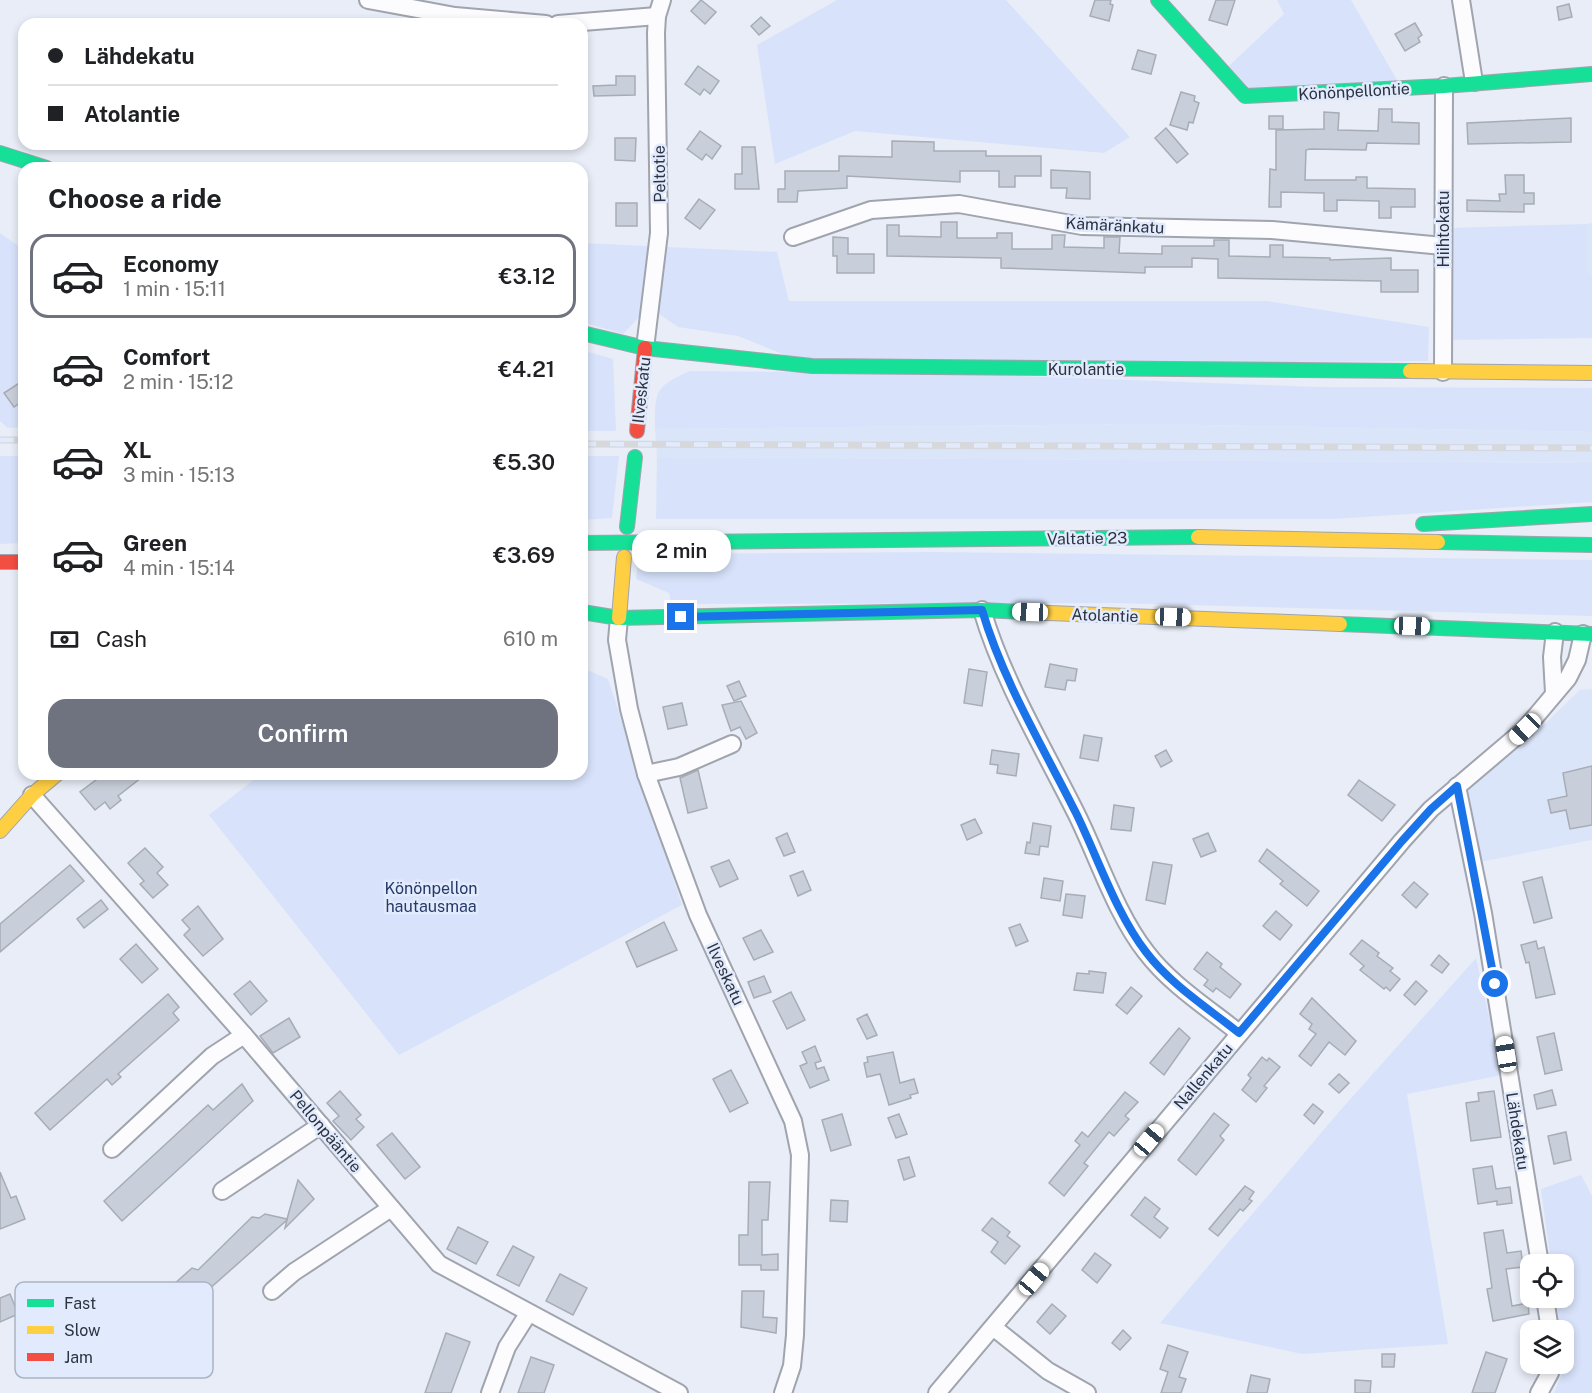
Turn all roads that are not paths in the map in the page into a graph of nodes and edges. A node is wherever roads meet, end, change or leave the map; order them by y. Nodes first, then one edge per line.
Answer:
1 (368, 0) edge
2 (1158, 0) edge
3 (1461, 0) edge
4 (659, 8) edge
5 (478, 18) edge
6 (588, 19) edge
7 (1592, 74) edge
8 (1474, 82) junction
9 (1444, 86) junction
10 (0, 153) edge
11 (28, 162) edge
12 (793, 237) dead end
13 (1443, 246) junction
14 (588, 334) edge
15 (645, 348) junction
16 (1443, 372) junction
17 (1592, 373) edge
18 (637, 432) dead end
19 (635, 457) dead end
20 (1592, 514) edge
21 (1414, 525) dead end
22 (1390, 526) dead end
23 (627, 527) dead end
24 (1204, 537) junction
25 (588, 543) edge
26 (1592, 545) edge
27 (624, 557) dead end
28 (18, 561) edge
29 (0, 562) edge
30 (982, 610) junction
31 (588, 613) edge
32 (619, 618) junction
33 (1555, 632) junction
34 (1588, 634) edge
35 (1554, 693) junction
36 (732, 744) dead end
37 (646, 774) junction
38 (50, 780) edge
39 (1457, 786) junction
40 (32, 795) junction
41 (0, 831) edge
42 (1239, 1033) junction
43 (244, 1035) junction
44 (321, 1125) junction
45 (111, 1149) dead end
46 (222, 1191) dead end
47 (391, 1208) junction
48 (1538, 1254) edge
49 (272, 1291) dead end
50 (528, 1314) junction
51 (993, 1327) junction
52 (1549, 1374) edge
53 (490, 1393) edge
54 (679, 1393) edge
55 (783, 1393) edge
56 (937, 1393) edge
57 (1087, 1393) edge
58 (1539, 1393) edge

1 - 5 street
2 - 9 main road, Könönpellontie
3 - 8 street
4 - 6 street
4 - 15 street, Peltotie
7 - 8 main road, Könönpellontie
8 - 9 main road, Könönpellontie
9 - 13 street, Hiihtokatu
10 - 11 main road
12 - 13 street, Kämäränkatu
13 - 16 street, Hiihtokatu
14 - 15 main road, Kurolantie
15 - 16 main road, Kurolantie
15 - 18 main road, Ilveskatu
16 - 17 main road, Kurolantie
19 - 23 main road
20 - 21 main road
22 - 24 main road
24 - 25 main road, Valtatie 23
24 - 26 main road, Valtatie 23
27 - 32 main road, Ilveskatu
28 - 29 main road
30 - 32 main road, Atolantie
30 - 33 main road, Atolantie
30 - 42 street
31 - 32 main road, Atolantie
32 - 37 street, Ilveskatu
33 - 34 main road, Atolantie
33 - 35 street
34 - 35 street, Nallenkatu
35 - 39 street, Nallenkatu
36 - 37 street
37 - 55 street, Ilveskatu
38 - 40 main road
39 - 42 street, Nallenkatu
39 - 48 street, Lähdekatu
40 - 41 main road
40 - 43 street, Pellonpääntie
42 - 51 street, Nallenkatu
43 - 44 street, Pellonpääntie
43 - 45 street
44 - 46 street
44 - 47 street, Pellonpääntie
47 - 49 street
47 - 50 street, Pellonpääntie
50 - 53 street
50 - 54 street, Pellonpääntie
51 - 56 street, Nallenkatu
51 - 57 street
52 - 58 street

